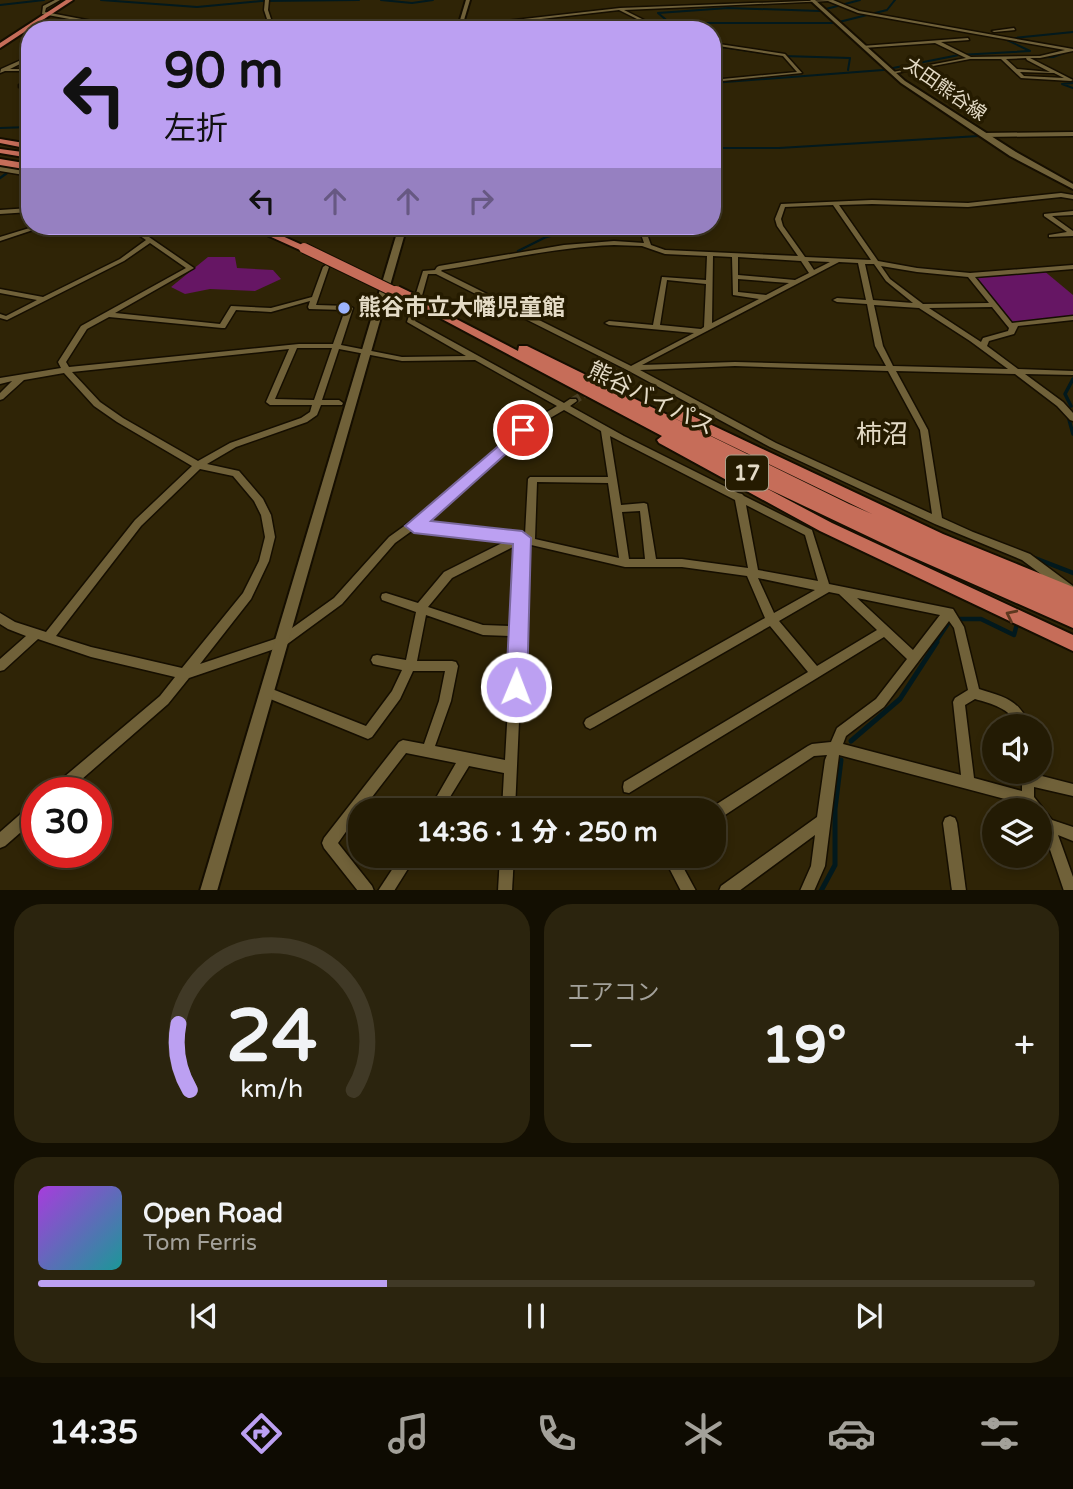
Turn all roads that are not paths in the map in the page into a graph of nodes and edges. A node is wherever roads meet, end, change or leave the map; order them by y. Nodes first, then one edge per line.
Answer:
1 (58, 0) edge
2 (69, 0) edge
3 (76, 0) edge
4 (267, 0) edge
5 (468, 0) edge
6 (812, 0) edge
7 (830, 0) edge
8 (620, 9) junction
9 (49, 16) junction
10 (41, 21) edge
11 (43, 21) edge
12 (85, 21) edge
13 (267, 21) edge
14 (462, 21) edge
15 (521, 21) edge
16 (644, 21) edge
17 (1014, 29) dead end
18 (978, 32) junction
19 (21, 33) edge
20 (21, 38) edge
21 (968, 39) dead end
22 (948, 41) junction
23 (936, 42) junction
24 (721, 45) edge
25 (0, 46) edge
26 (863, 47) junction
27 (1072, 50) edge
28 (0, 52) edge
29 (966, 55) junction
30 (1003, 58) junction
31 (1026, 58) junction
32 (21, 61) edge
33 (21, 70) edge
34 (889, 70) junction
35 (1016, 70) junction
36 (0, 71) edge
37 (1058, 73) junction
38 (721, 80) edge
39 (1073, 134) edge
40 (983, 135) junction
41 (0, 141) edge
42 (21, 145) edge
43 (0, 153) edge
44 (21, 157) edge
45 (0, 162) edge
46 (21, 166) edge
47 (0, 169) edge
48 (21, 172) edge
49 (1073, 187) edge
50 (1073, 197) edge
51 (835, 203) junction
52 (21, 211) edge
53 (0, 212) edge
54 (1073, 214) edge
55 (21, 232) edge
56 (1071, 234) edge
57 (143, 235) edge
58 (278, 235) edge
59 (285, 235) edge
60 (400, 235) edge
61 (645, 235) edge
62 (1051, 236) dead end
63 (0, 239) edge
64 (151, 240) junction
65 (308, 246) junction
66 (648, 246) junction
67 (710, 254) junction
68 (735, 256) junction
69 (801, 259) junction
70 (836, 261) junction
71 (861, 261) junction
72 (873, 261) junction
73 (326, 267) dead end
74 (1073, 267) edge
75 (437, 272) junction
76 (813, 273) junction
77 (971, 275) junction
78 (735, 277) junction
79 (709, 282) junction
80 (797, 282) junction
81 (0, 291) edge
82 (767, 297) junction
83 (315, 298) junction
84 (43, 299) junction
85 (836, 300) dead end
86 (869, 302) junction
87 (992, 305) junction
88 (432, 306) junction
89 (921, 306) junction
90 (107, 315) junction
91 (0, 316) edge
92 (1073, 318) edge
93 (609, 323) dead end
94 (656, 327) junction
95 (1013, 328) junction
96 (705, 330) junction
97 (335, 346) junction
98 (983, 346) junction
99 (294, 347) junction
100 (366, 352) junction
101 (534, 354) junction
102 (478, 358) junction
103 (890, 368) junction
104 (628, 369) junction
105 (66, 370) junction
106 (1012, 370) junction
107 (1073, 373) edge
108 (22, 377) junction
109 (0, 381) edge
110 (0, 397) edge
111 (574, 400) junction
112 (318, 403) junction
113 (339, 403) dead end
114 (1073, 418) edge
115 (606, 429) junction
116 (198, 465) junction
117 (612, 480) junction
118 (739, 496) junction
119 (616, 509) junction
120 (937, 520) junction
121 (414, 526) junction
122 (526, 539) junction
123 (651, 563) junction
124 (625, 564) junction
125 (752, 572) junction
126 (826, 588) junction
127 (841, 590) junction
128 (1073, 593) edge
129 (386, 597) dead end
130 (422, 607) junction
131 (1073, 608) edge
132 (950, 612) junction
133 (0, 618) edge
134 (772, 620) junction
135 (1073, 621) edge
136 (517, 631) junction
137 (885, 631) junction
138 (36, 634) junction
139 (48, 638) junction
140 (282, 642) junction
141 (1073, 643) edge
142 (914, 658) junction
143 (377, 660) dead end
144 (0, 666) edge
145 (410, 666) junction
146 (816, 673) junction
147 (184, 674) junction
148 (267, 692) junction
149 (974, 693) junction
150 (1018, 714) edge
151 (590, 723) dead end
152 (835, 748) junction
153 (428, 750) junction
154 (466, 758) junction
155 (511, 768) junction
156 (75, 777) edge
157 (968, 783) junction
158 (1052, 783) edge
159 (629, 787) dead end
160 (1073, 790) edge
161 (442, 798) edge
162 (510, 798) edge
163 (1024, 798) edge
164 (726, 806) edge
165 (824, 820) junction
166 (1052, 822) edge
167 (21, 823) edge
168 (950, 823) dead end
169 (1073, 834) edge
170 (0, 841) edge
171 (1052, 844) edge
172 (401, 868) edge
173 (506, 868) edge
174 (677, 868) edge
175 (208, 890) edge
176 (367, 890) edge
177 (386, 890) edge
178 (505, 890) edge
179 (688, 890) edge
180 (727, 890) edge
181 (807, 890) edge
182 (959, 890) edge
183 (1071, 890) edge

1 - 9 street
2 - 9 highway
3 - 9 highway
4 - 13 street
5 - 14 street
6 - 7 street
6 - 8 street
6 - 26 main road, 太田熊谷線
7 - 18 street
8 - 15 street
8 - 16 street
9 - 10 highway
9 - 11 highway
9 - 12 street
17 - 18 street
18 - 27 street
19 - 25 highway
20 - 28 highway
21 - 22 street
22 - 23 street
22 - 29 street
23 - 26 street
23 - 29 street
24 - 38 street
26 - 34 main road, 太田熊谷線
27 - 31 street
29 - 30 street
29 - 34 street
30 - 31 street
30 - 35 street
31 - 37 street
32 - 36 street
33 - 36 street
34 - 40 main road, 太田熊谷線
35 - 37 street
35 - 37 street
39 - 40 street
40 - 49 main road, 太田熊谷線
41 - 42 highway
43 - 44 highway
45 - 46 highway
47 - 48 street
50 - 51 street
51 - 69 street
51 - 72 street
52 - 53 street
54 - 56 street
55 - 63 street
56 - 62 street
57 - 64 street
58 - 65 highway, 熊谷バイパス / 17
59 - 65 highway, 熊谷バイパス / 17
60 - 100 street
61 - 66 street
64 - 84 street
64 - 90 street
65 - 88 highway, 熊谷バイパス / 17, bridge
66 - 67 street
66 - 75 street
67 - 68 street
67 - 79 street
68 - 69 street
68 - 78 street
69 - 70 street
69 - 76 street
70 - 71 street
70 - 76 street
71 - 72 street
71 - 86 street
72 - 77 street
72 - 89 street
73 - 83 street
74 - 77 street
75 - 102 street
75 - 104 street
76 - 80 street
77 - 87 street
78 - 80 street
78 - 82 street
79 - 94 street
79 - 96 street
80 - 82 street
81 - 84 street
82 - 96 street
83 - 90 street
83 - 97 street
84 - 91 street
85 - 86 street
86 - 89 street
86 - 103 street
87 - 89 street
87 - 95 street
88 - 101 highway, 熊谷バイパス / 17
88 - 111 highway, 熊谷バイパス / 17
89 - 98 street
90 - 105 street
92 - 95 street
93 - 94 street
94 - 96 street
95 - 98 street
96 - 104 street
97 - 99 street
97 - 100 street
97 - 112 street
98 - 106 street
99 - 105 street
99 - 112 street
100 - 102 street
100 - 140 street
101 - 128 highway, 17
101 - 131 highway, 熊谷バイパス / 17
102 - 111 street
103 - 104 street
103 - 106 street
103 - 120 street
104 - 120 street
105 - 108 street
105 - 116 street
106 - 107 street
106 - 114 street
108 - 109 street
108 - 110 street
111 - 115 street
111 - 121 street
111 - 135 highway, 熊谷バイパス / 17
141 -> 111 highway, 17
112 - 113 street
112 - 116 street
115 - 117 street
115 - 118 street
116 - 139 street
116 - 147 street
117 - 119 street
117 - 122 street
118 - 125 street
118 - 126 street
119 - 123 street
119 - 124 street
120 - 128 street
121 - 122 street
121 - 140 street
122 - 124 street
122 - 130 street
122 - 136 street
123 - 124 street
123 - 125 street
125 - 126 street
125 - 134 street
126 - 127 street
126 - 134 street
127 - 132 street
127 - 137 street
129 - 130 street
130 - 136 street
130 - 145 street
132 - 142 street
132 - 149 street
133 - 138 street
134 - 146 street
134 - 151 street
136 - 155 street
137 - 142 street
137 - 146 street
138 - 139 street
138 - 144 street
139 - 147 street
140 - 147 street
140 - 148 street
142 - 152 street
143 - 145 street
145 - 148 street
145 - 153 street
146 - 159 street
147 - 156 street
148 - 175 street
149 - 150 street
149 - 157 street
152 - 157 street
152 - 164 street
152 - 165 street
153 - 154 street
153 - 176 street
154 - 155 street
154 - 161 street
155 - 162 street
157 - 163 street
158 - 160 street
165 - 180 street
165 - 181 street
166 - 169 street
167 - 170 street
168 - 182 street
171 - 183 street
172 - 177 street
173 - 178 street
174 - 179 street

